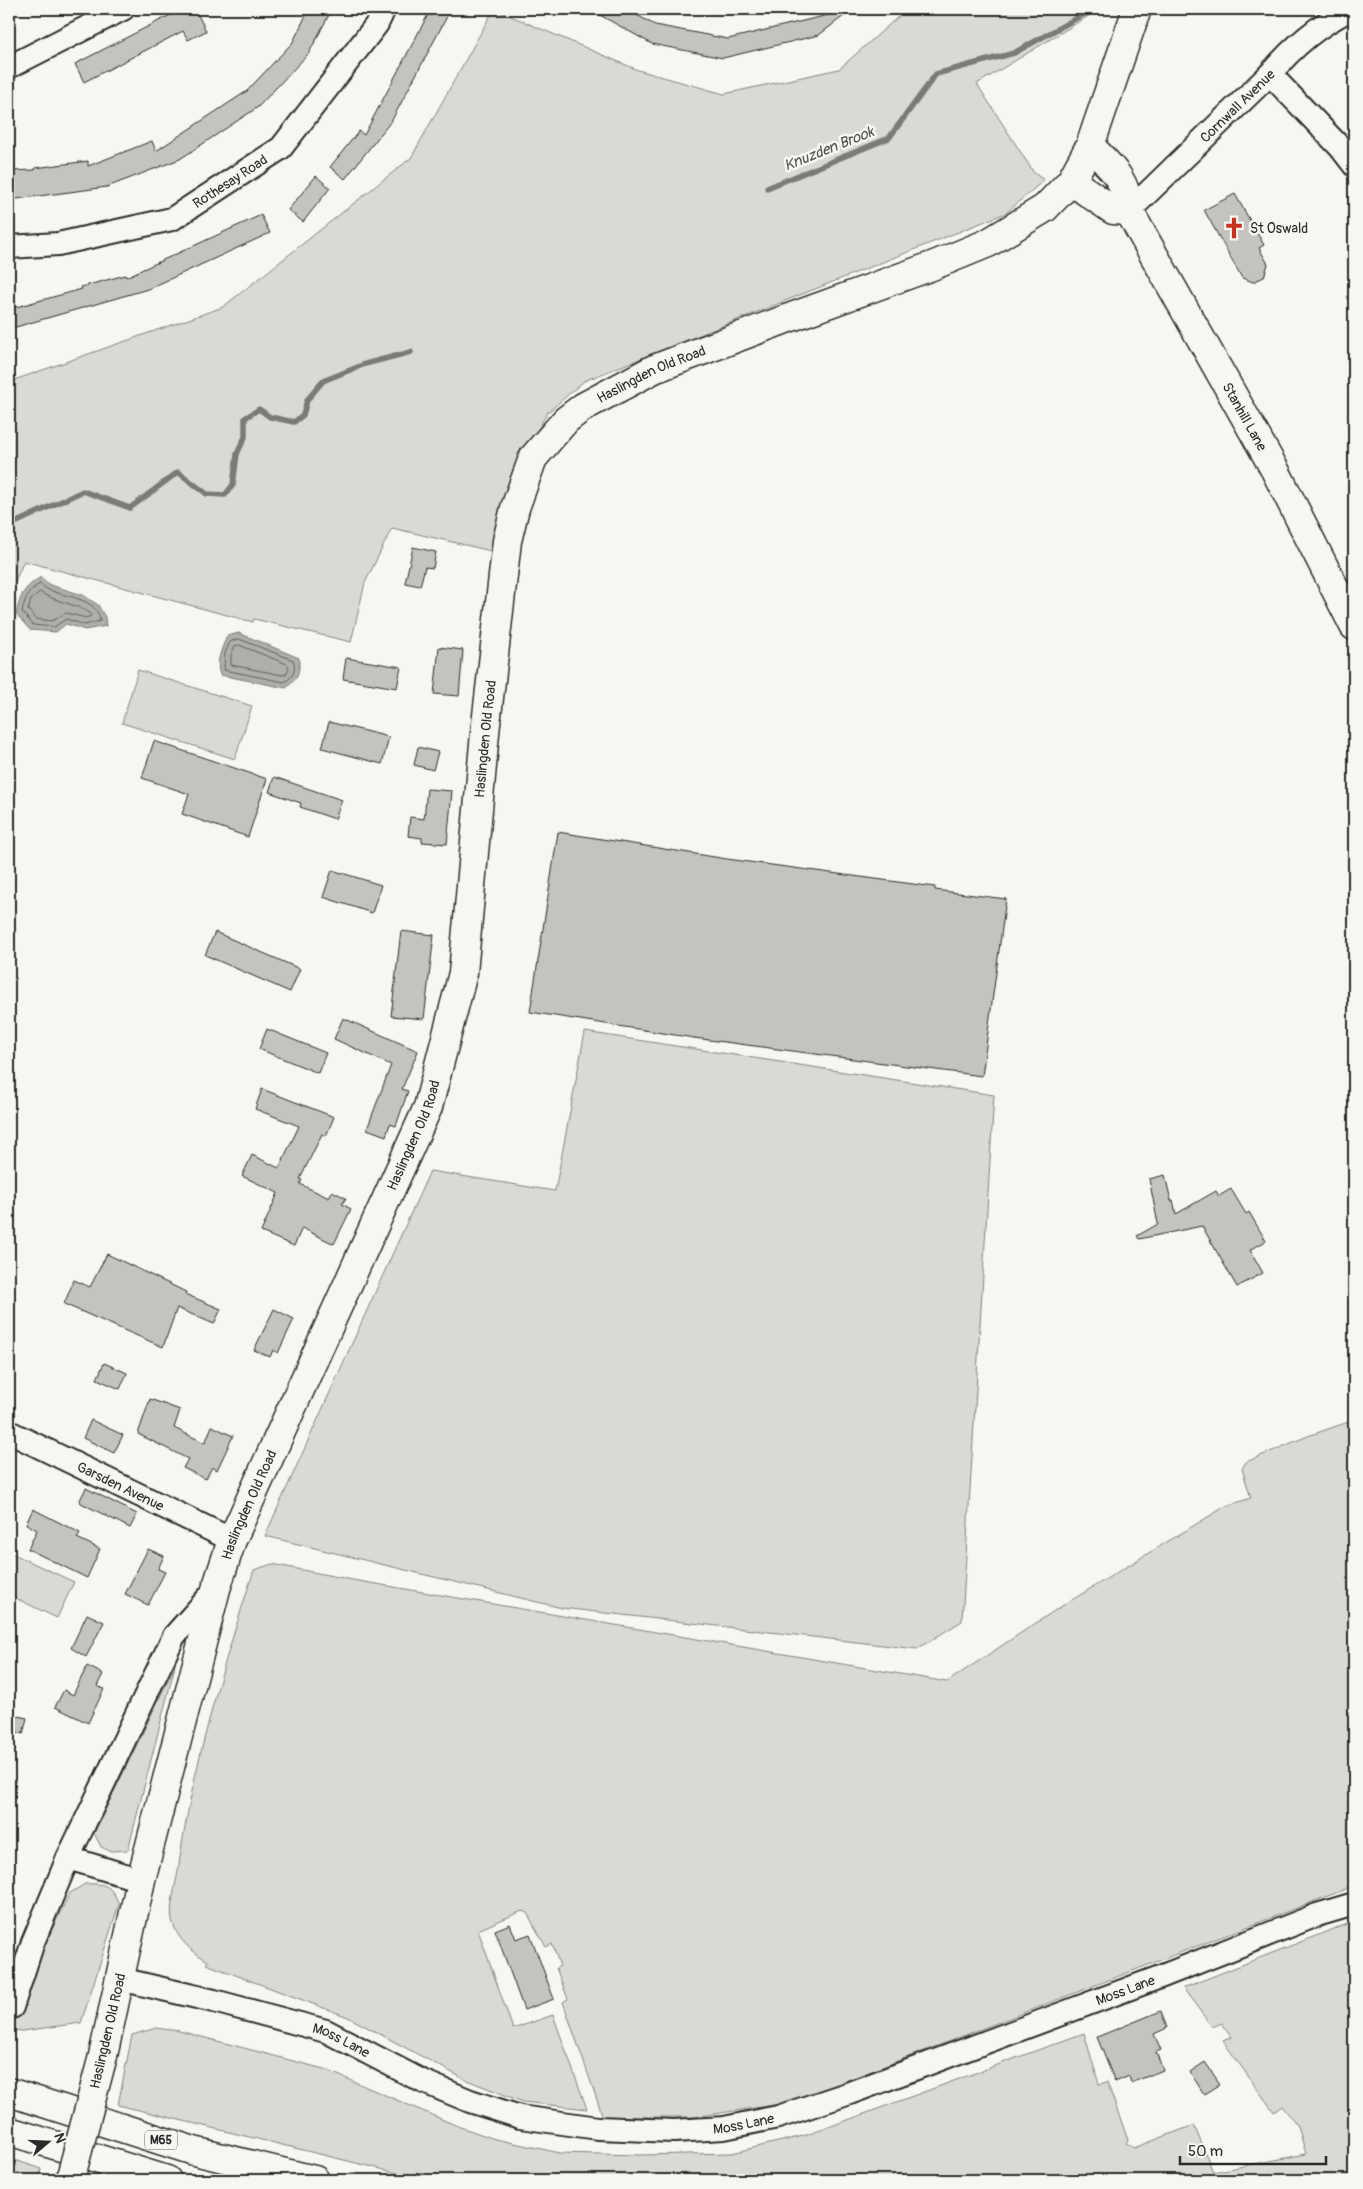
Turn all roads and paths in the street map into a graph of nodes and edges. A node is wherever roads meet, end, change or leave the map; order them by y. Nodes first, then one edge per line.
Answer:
1 (123, 9) edge
2 (384, 9) edge
3 (1137, 9) edge
4 (1350, 9) edge
5 (9, 67) edge
6 (1270, 74) junction
7 (1090, 146) junction
8 (1354, 165) edge
9 (1071, 181) junction
10 (1129, 211) junction
11 (9, 247) edge
12 (1354, 626) edge
13 (9, 1432) edge
14 (232, 1540) junction
15 (216, 1589) junction
16 (68, 1858) junction
17 (141, 1880) junction
18 (1354, 1904) edge
19 (120, 1979) junction
20 (12, 2007) dead end
21 (9, 2092) edge
22 (9, 2131) edge
23 (70, 2180) edge
24 (167, 2180) edge
25 (315, 2180) edge

1 - 5 street
2 - 11 street, Rothesay Road
3 - 7 main road
4 - 6 street, Cornwall Avenue
6 - 8 street
6 - 10 street, Cornwall Avenue
7 - 9 main road
7 - 10 main road, Stanhill Lane
9 - 10 main road
9 - 14 main road, Haslingden Old Road
10 - 12 main road, Stanhill Lane
13 - 14 street, Garsden Avenue
14 - 15 main road, Haslingden Old Road
15 - 16 street, Haslingden Old Road
15 - 17 main road, Haslingden Old Road
16 - 17 street
16 - 20 street, Haslingden Old Road
17 - 19 main road, Haslingden Old Road
18 - 19 street, Moss Lane
19 - 23 main road, Haslingden Old Road, bridge
21 - 25 main road, M65
22 - 24 main road

